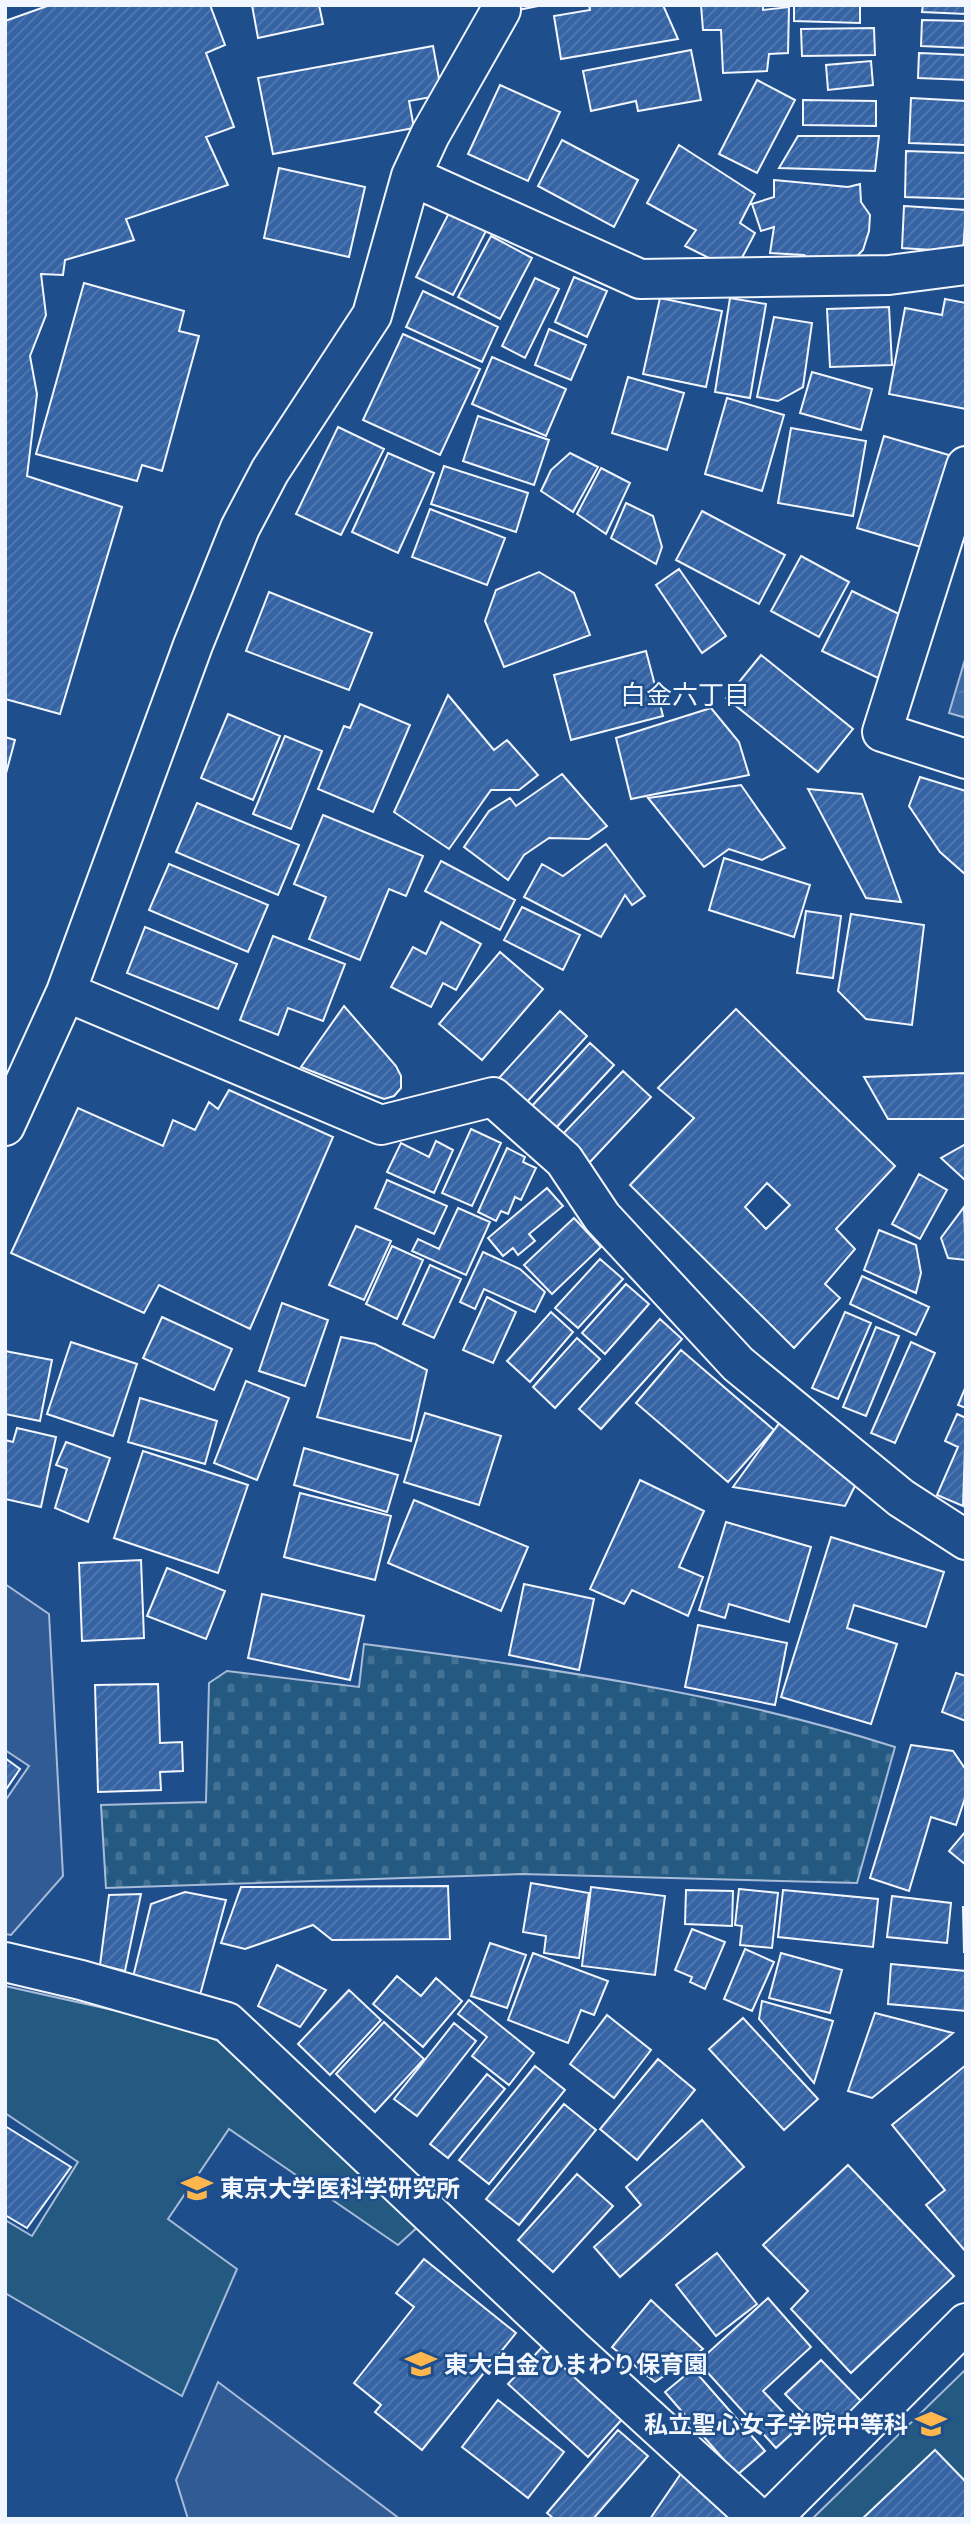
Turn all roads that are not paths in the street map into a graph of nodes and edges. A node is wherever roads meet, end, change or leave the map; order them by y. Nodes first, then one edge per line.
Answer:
1 (500, 5) edge
2 (411, 176) junction
3 (966, 265) edge
4 (966, 466) edge
5 (966, 759) edge
6 (66, 992) junction
7 (5, 1126) edge
8 (966, 1540) edge
9 (5, 1962) edge
10 (966, 2323) edge
11 (759, 2519) edge
12 (771, 2519) edge

1 - 2 street
2 - 3 street
2 - 6 street
4 - 5 street
6 - 7 street
6 - 8 street
9 - 11 street
10 - 12 street

